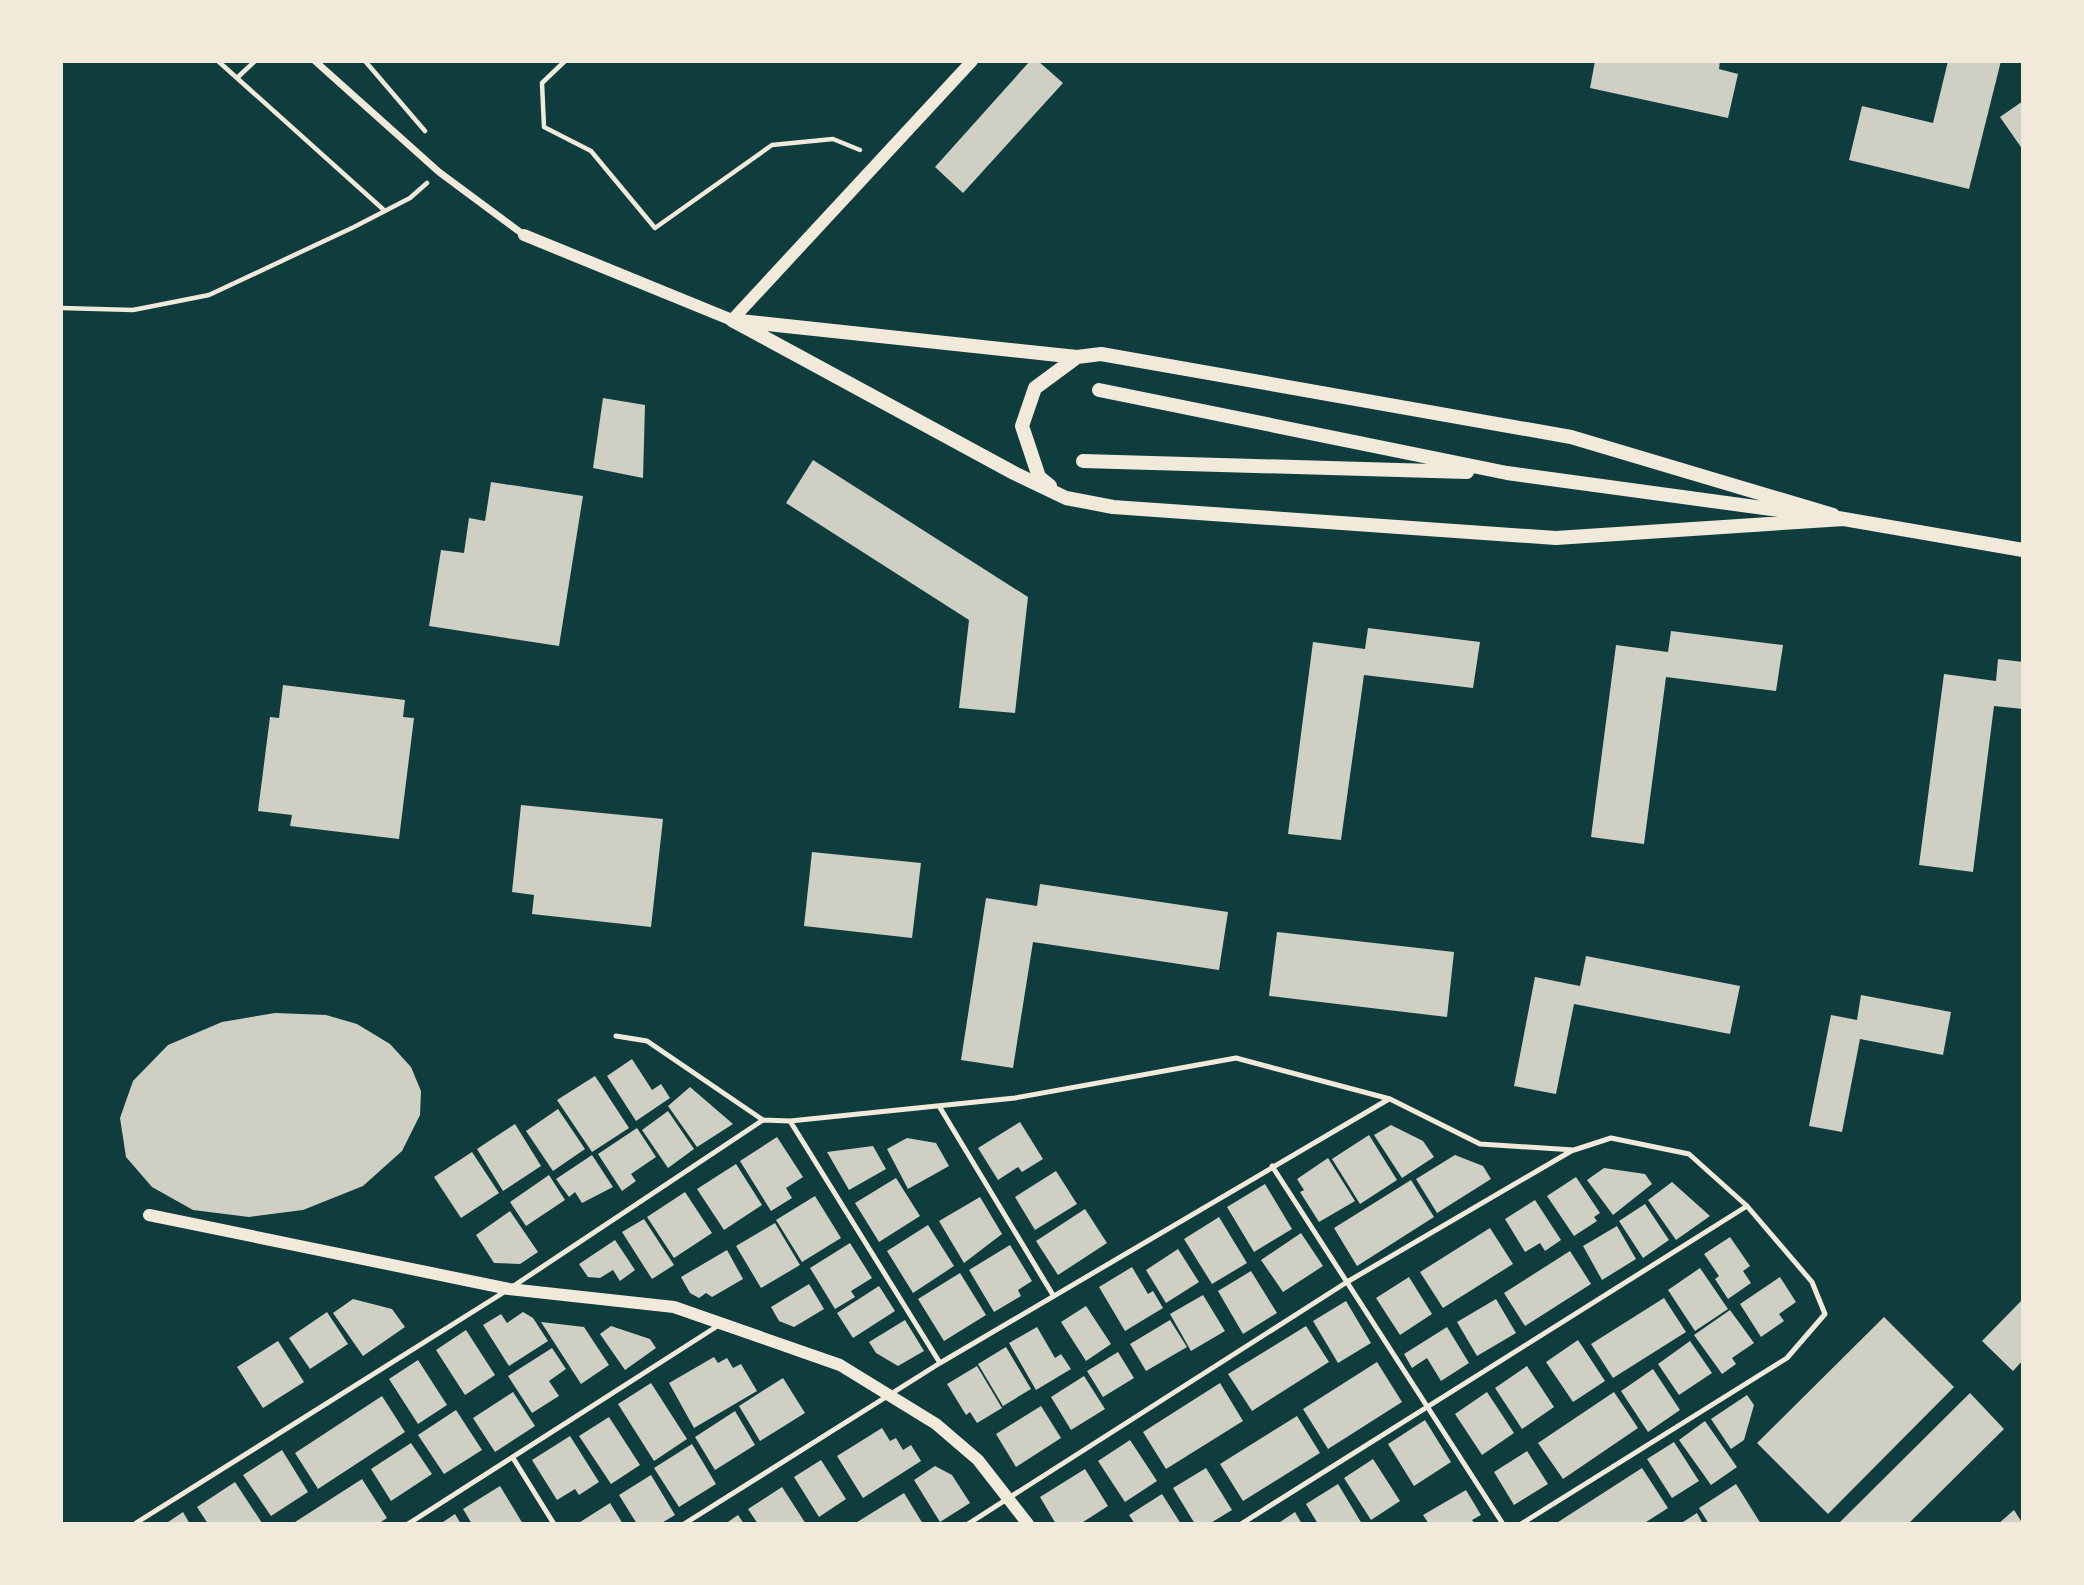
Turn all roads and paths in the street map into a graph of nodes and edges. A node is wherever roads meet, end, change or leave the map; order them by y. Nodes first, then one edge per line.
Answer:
1 (218, 61) edge
2 (255, 61) edge
3 (315, 61) edge
4 (365, 61) edge
5 (565, 61) edge
6 (972, 61) edge
7 (238, 77) junction
8 (429, 134) dead end
9 (881, 158) junction
10 (439, 172) junction
11 (384, 211) junction
12 (524, 235) joint
13 (61, 308) edge
14 (732, 320) junction
15 (1077, 357) junction
16 (1099, 390) dead end
17 (1083, 461) dead end
18 (1507, 473) junction
19 (1066, 498) junction
20 (1844, 519) junction
21 (2023, 550) edge
22 (616, 1036) dead end
23 (1390, 1098) junction
24 (939, 1106) junction
25 (762, 1120) junction
26 (790, 1121) junction
27 (1574, 1150) junction
28 (1272, 1166) junction
29 (1747, 1206) junction
30 (149, 1215) dead end
31 (1347, 1282) junction
32 (509, 1289) junction
33 (1053, 1296) junction
34 (719, 1325) junction
35 (940, 1363) junction
36 (890, 1394) junction
37 (1427, 1407) junction
38 (513, 1458) junction
39 (1010, 1497) junction
40 (136, 1523) edge
41 (408, 1524) edge
42 (554, 1524) edge
43 (684, 1524) edge
44 (968, 1524) edge
45 (1028, 1524) edge
46 (1241, 1524) edge
47 (1503, 1524) edge
48 (1521, 1524) edge

1 - 7 path
2 - 7 path
3 - 10 street
4 - 8 path
5 - 9 path
6 - 9 street
7 - 11 path
9 - 14 street
10 - 11 path
10 - 12 street
11 - 13 path
12 - 14 street
14 - 15 main road
14 - 19 main road
15 - 19 main road
15 - 20 main road
16 - 18 main road
17 - 18 main road
18 - 20 main road
19 - 20 main road
20 - 21 main road
22 - 25 lane
23 - 24 lane
23 - 27 lane
23 - 28 lane
24 - 26 lane
24 - 33 lane
25 - 26 lane
25 - 32 lane
26 - 35 lane
27 - 29 lane
27 - 31 lane
28 - 31 lane
28 - 33 lane
29 - 37 lane
29 - 48 lane
30 - 32 street
31 - 37 lane
31 - 39 lane
32 - 34 street
32 - 40 lane
33 - 35 lane
34 - 36 street
34 - 38 lane
35 - 36 lane
36 - 39 street
36 - 43 lane
37 - 46 lane
37 - 47 lane
38 - 41 lane
38 - 42 lane
39 - 44 lane
39 - 45 street

